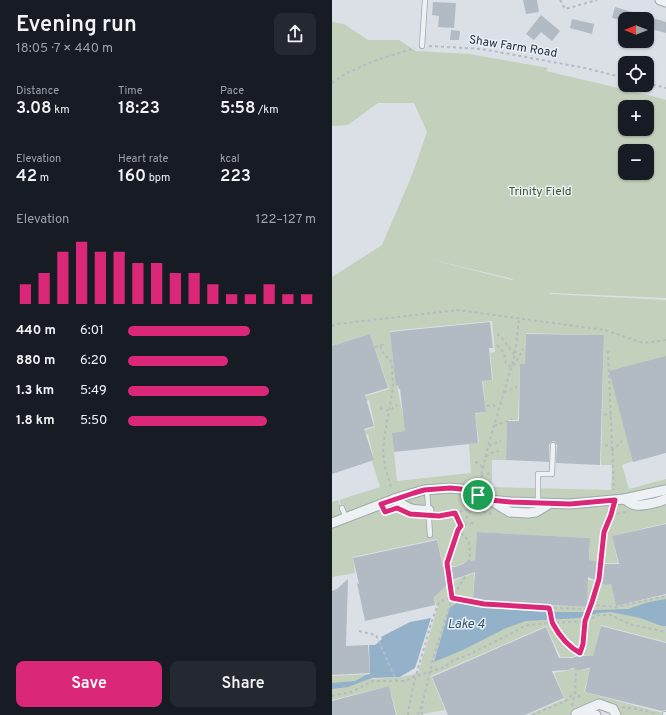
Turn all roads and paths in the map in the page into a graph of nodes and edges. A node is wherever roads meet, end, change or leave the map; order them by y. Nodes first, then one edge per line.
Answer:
1 (425, 0) edge
2 (560, 0) edge
3 (597, 0) edge
4 (660, 0) edge
5 (666, 2) edge
6 (422, 46) junction
7 (618, 76) edge
8 (332, 83) edge
9 (654, 85) edge
10 (666, 88) edge
11 (520, 319) junction
12 (332, 326) edge
13 (497, 334) dead end
14 (666, 340) edge
15 (385, 344) dead end
16 (380, 346) junction
17 (497, 346) dead end
18 (375, 347) dead end
19 (523, 349) dead end
20 (608, 351) dead end
21 (515, 355) junction
22 (512, 367) junction
23 (517, 387) dead end
24 (504, 392) junction
25 (397, 405) dead end
26 (487, 406) dead end
27 (380, 408) dead end
28 (498, 409) junction
29 (389, 411) junction
30 (604, 414) dead end
31 (611, 416) junction
32 (512, 419) dead end
33 (494, 426) junction
34 (501, 441) dead end
35 (622, 441) dead end
36 (552, 445) dead end
37 (605, 445) dead end
38 (488, 446) junction
39 (612, 448) junction
40 (499, 452) dead end
41 (612, 452) junction
42 (485, 457) junction
43 (475, 462) dead end
44 (483, 468) junction
45 (490, 473) dead end
46 (481, 476) junction
47 (430, 487) junction
48 (666, 490) edge
49 (393, 495) junction
50 (478, 495) junction
51 (666, 499) edge
52 (490, 500) junction
53 (620, 500) junction
54 (538, 503) junction
55 (549, 504) junction
56 (342, 508) dead end
57 (472, 509) junction
58 (429, 513) junction
59 (455, 513) junction
60 (498, 515) dead end
61 (346, 518) junction
62 (332, 523) edge
63 (476, 524) dead end
64 (461, 526) junction
65 (458, 530) junction
66 (430, 535) dead end
67 (666, 596) edge
68 (452, 598) junction
69 (592, 602) junction
70 (589, 608) junction
71 (550, 609) junction
72 (585, 621) junction
73 (552, 622) junction
74 (359, 631) dead end
75 (666, 632) edge
76 (580, 653) junction
77 (430, 672) junction
78 (416, 676) junction
79 (396, 680) junction
80 (332, 696) edge
81 (423, 701) junction
82 (573, 712) edge
83 (408, 715) edge
84 (418, 715) edge
85 (422, 715) edge
86 (596, 715) edge
87 (616, 715) edge

1 - 6 lane
2 - 3 path
4 - 5 street
6 - 7 path, Shaw Farm Road
6 - 8 path, Shaw Farm Road
9 - 10 path
11 - 12 path
11 - 14 path
11 - 21 path
13 - 21 path
15 - 16 path
16 - 18 path
16 - 29 path
17 - 22 path
19 - 22 path
20 - 31 path
21 - 22 path
22 - 24 path
23 - 24 path
24 - 28 path
25 - 29 path
26 - 28 path
27 - 29 path
28 - 33 path
29 - 49 path
30 - 31 path
31 - 39 path
32 - 33 path
33 - 38 path
34 - 38 path
35 - 41 path
36 - 54 lane
37 - 39 path
38 - 42 path
39 - 41 path
40 - 42 path
41 - 53 path
42 - 44 path
43 - 44 path
44 - 46 path
45 - 46 path
46 - 50 path
47 - 49 street
47 - 50 street
47 - 58 lane
48 - 53 street
49 - 58 street
49 - 61 street
50 - 52 street
50 - 57 path
51 - 53 street
52 - 54 street
52 - 55 street
53 - 55 street
53 - 69 path
54 - 55 street
56 - 61 lane
57 - 59 path
57 - 60 path
57 - 64 path
58 - 59 path
58 - 66 lane
59 - 64 path
61 - 62 street
63 - 64 path
64 - 65 path
65 - 68 path
65 - 68 path
67 - 69 path
68 - 71 path
68 - 77 path
68 - 78 path
69 - 70 path
70 - 71 path
70 - 72 path
71 - 73 path
72 - 73 path
72 - 75 path
72 - 76 path
73 - 76 path
73 - 77 path
74 - 79 path
76 - 82 path
77 - 78 path
77 - 81 path
78 - 79 path
78 - 83 path
79 - 80 path
81 - 84 path
81 - 85 path
82 - 86 street
82 - 87 street

